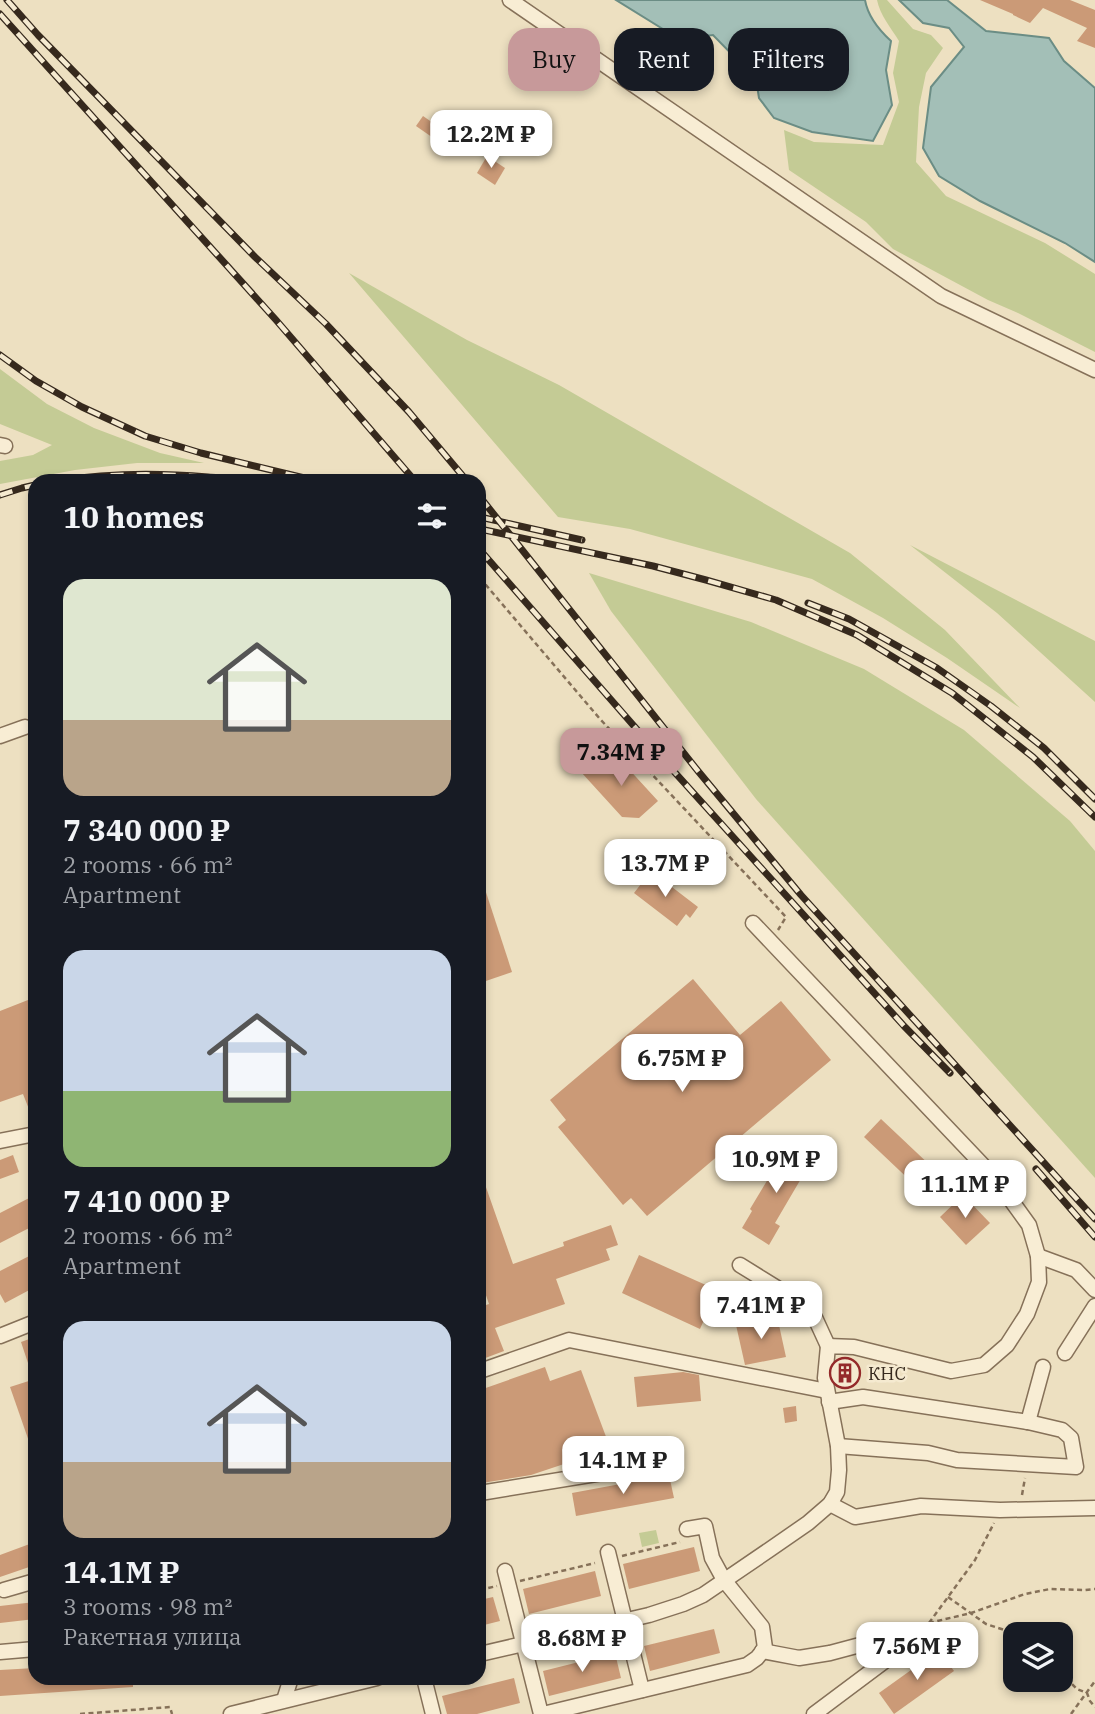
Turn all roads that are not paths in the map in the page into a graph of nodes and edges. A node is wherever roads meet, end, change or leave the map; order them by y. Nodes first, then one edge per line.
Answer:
1 (510, 0) edge
2 (1095, 370) edge
3 (25, 727) dead end
4 (0, 736) edge
5 (753, 923) dead end
6 (28, 1135) edge
7 (0, 1141) edge
8 (1038, 1256) junction
9 (740, 1265) dead end
10 (1095, 1290) edge
11 (1095, 1306) edge
12 (28, 1325) edge
13 (0, 1336) edge
14 (828, 1346) junction
15 (1065, 1353) dead end
16 (1043, 1367) dead end
17 (486, 1369) edge
18 (828, 1396) junction
19 (1028, 1422) junction
20 (838, 1446) junction
21 (633, 1468) dead end
22 (486, 1492) edge
23 (830, 1504) junction
24 (1095, 1508) edge
25 (685, 1535) road end
26 (609, 1556) road end
27 (507, 1577) road end
28 (724, 1580) junction
29 (28, 1583) edge
30 (4, 1590) dead end
31 (625, 1620) junction
32 (524, 1644) junction
33 (28, 1650) edge
34 (762, 1651) junction
35 (0, 1652) edge
36 (486, 1653) edge
37 (289, 1685) edge
38 (347, 1685) edge
39 (426, 1685) edge
40 (642, 1690) junction
41 (284, 1700) junction
42 (231, 1714) edge
43 (265, 1714) edge
44 (433, 1714) edge
45 (542, 1714) edge
46 (814, 1714) edge

1 - 2 street
3 - 4 street
5 - 8 street
6 - 7 street
8 - 10 street
8 - 14 street
9 - 14 street
11 - 15 street
12 - 13 street
14 - 18 street
16 - 19 street
17 - 18 street
18 - 19 street
18 - 20 street
19 - 20 street
20 - 23 street
21 - 22 street
23 - 24 street
23 - 28 street
25 - 28 street
26 - 31 street
27 - 32 street
28 - 31 street
28 - 34 street
29 - 30 street
31 - 32 street
31 - 40 street
32 - 36 street
32 - 45 street
33 - 35 street
34 - 40 street
34 - 46 street
37 - 41 street
38 - 41 street
39 - 44 street
40 - 45 street
41 - 42 street
41 - 43 street

